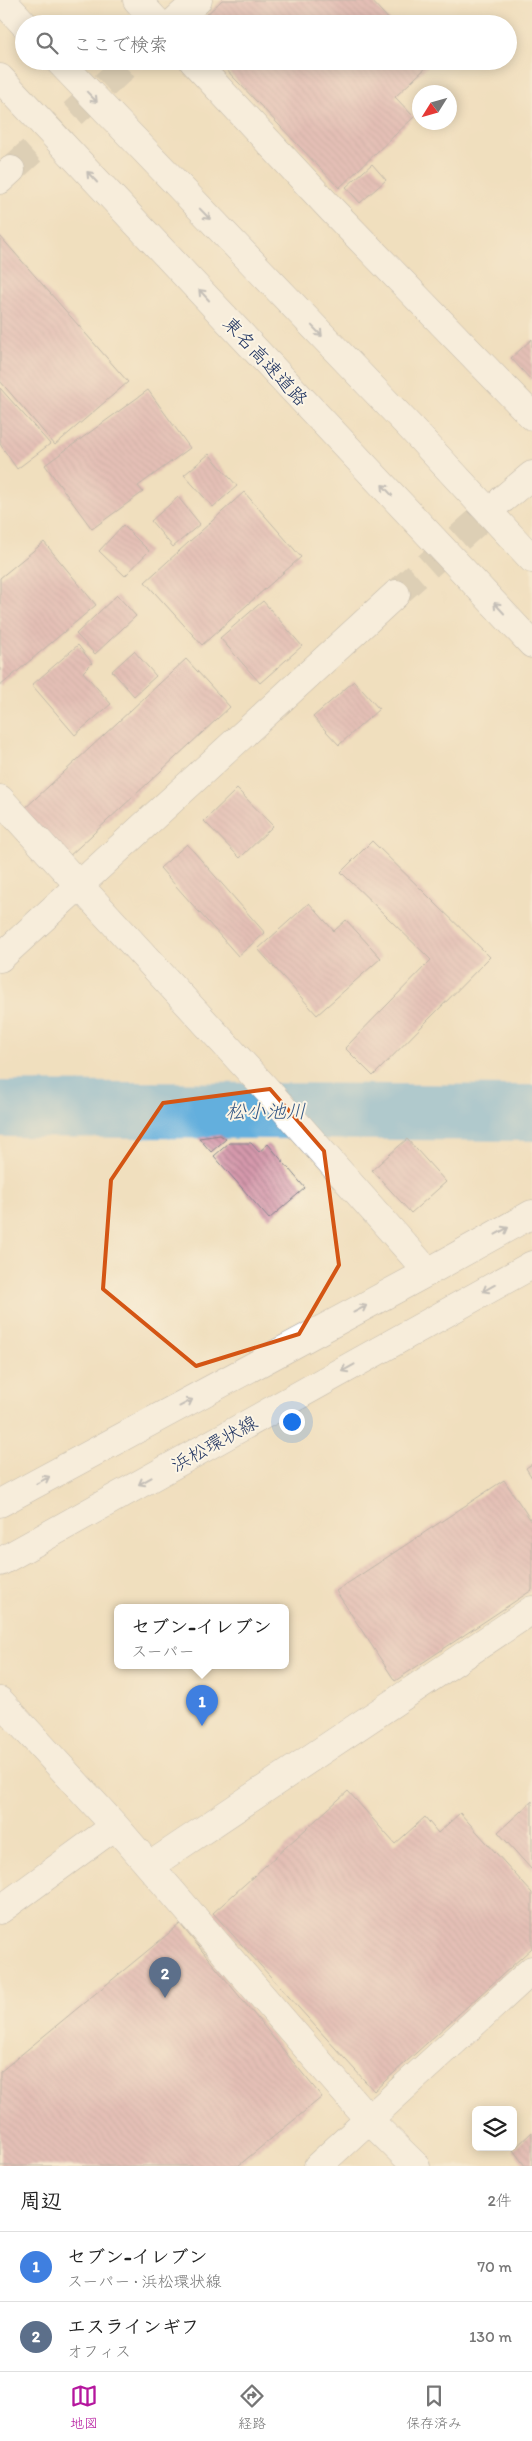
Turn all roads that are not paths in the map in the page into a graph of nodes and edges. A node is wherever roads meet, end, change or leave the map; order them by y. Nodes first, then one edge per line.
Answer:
1 (2, 0) edge
2 (137, 0) edge
3 (198, 0) edge
4 (16, 15) edge
5 (151, 15) edge
6 (182, 15) edge
7 (68, 70) edge
8 (201, 70) edge
9 (0, 78) edge
10 (532, 416) edge
11 (411, 428) junction
12 (532, 475) edge
13 (503, 499) tunnel mouth
14 (532, 550) edge
15 (532, 560) edge
16 (396, 594) tunnel mouth
17 (532, 644) edge
18 (0, 799) edge
19 (79, 886) junction
20 (0, 958) edge
21 (532, 1214) edge
22 (532, 1264) edge
23 (428, 1272) junction
24 (0, 1503) edge
25 (0, 1562) edge
26 (532, 1610) edge
27 (0, 1701) edge
28 (115, 1826) junction
29 (151, 1865) junction
30 (0, 1910) edge
31 (532, 1970) edge
32 (370, 2121) junction
33 (318, 2166) edge
34 (416, 2166) edge

1 - 4 main road
2 - 5 main road
3 - 6 main road
7 -> 11 main road
8 - 10 main road
17 -> 9 main road, 東名高速道路
11 - 14 main road
11 - 15 main road
12 - 13 main road
16 - 19 main road
18 - 19 main road
19 - 20 main road
19 - 23 main road
23 -> 21 main road
22 -> 25 main road, 浜松環状線
24 -> 23 main road
26 - 29 main road
27 - 28 main road
28 - 29 main road
28 - 30 main road
29 - 32 main road
31 - 32 main road
32 - 33 main road
32 - 34 main road

